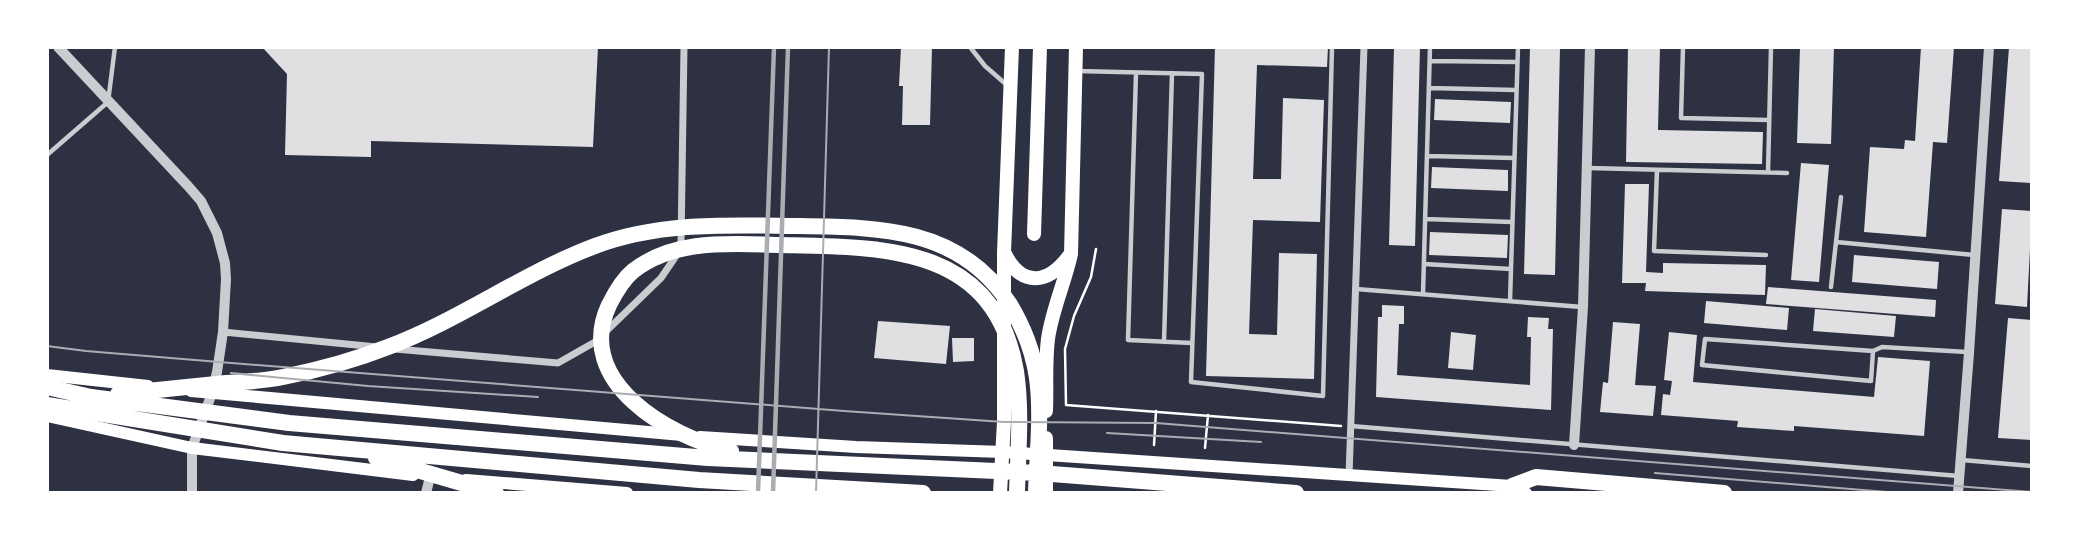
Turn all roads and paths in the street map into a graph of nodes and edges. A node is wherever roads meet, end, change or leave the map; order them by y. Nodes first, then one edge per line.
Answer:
1 (58, 47) edge
2 (116, 47) edge
3 (684, 47) edge
4 (970, 47) edge
5 (1012, 47) edge
6 (1041, 47) edge
7 (1076, 47) edge
8 (1332, 47) edge
9 (1364, 47) edge
10 (1430, 47) edge
11 (1518, 47) edge
12 (1590, 47) edge
13 (1683, 47) edge
14 (1771, 47) edge
15 (1989, 47) edge
16 (1430, 61) junction
17 (1517, 62) junction
18 (1076, 71) junction
19 (1136, 72) junction
20 (1172, 74) junction
21 (1010, 88) junction
22 (1429, 89) junction
23 (1516, 89) junction
24 (108, 102) junction
25 (1769, 120) junction
26 (47, 155) edge
27 (1427, 156) junction
28 (1514, 158) junction
29 (1587, 168) junction
30 (1657, 170) junction
31 (1768, 172) junction
32 (1787, 173) dead end
33 (1841, 197) dead end
34 (1425, 219) junction
35 (1512, 222) junction
36 (1034, 234) dead end
37 (1836, 242) junction
38 (1096, 249) dead end
39 (1004, 253) junction
40 (1071, 254) junction
41 (1766, 255) dead end
42 (1975, 255) junction
43 (1424, 264) junction
44 (1511, 269) junction
45 (1831, 287) dead end
46 (1356, 289) junction
47 (1423, 294) junction
48 (1510, 301) junction
49 (1583, 307) junction
50 (223, 332) junction
51 (1164, 342) junction
52 (1192, 343) junction
53 (1873, 351) junction
54 (1969, 352) junction
55 (47, 375) edge
56 (47, 387) edge
57 (212, 393) junction
58 (91, 397) junction
59 (47, 405) edge
60 (1156, 411) junction
61 (1208, 415) junction
62 (47, 416) edge
63 (1351, 426) junction
64 (1154, 445) dead end
65 (1574, 445) junction
66 (192, 448) junction
67 (347, 448) junction
68 (1205, 448) dead end
69 (1003, 452) junction
70 (1046, 455) junction
71 (1961, 460) junction
72 (777, 462) junction
73 (2032, 466) edge
74 (1960, 476) junction
75 (430, 477) junction
76 (1349, 477) junction
77 (1519, 490) edge
78 (192, 493) edge
79 (426, 493) edge
80 (496, 493) edge
81 (627, 493) edge
82 (923, 493) edge
83 (1000, 493) edge
84 (1017, 493) edge
85 (1037, 493) edge
86 (1046, 493) edge
87 (1296, 493) edge
88 (1724, 493) edge
89 (1958, 493) edge

1 - 24 street
2 - 24 lane
3 - 50 street
4 - 21 lane
5 - 21 main road
6 - 36 main road
7 - 18 main road
8 - 52 lane
9 - 46 street
10 - 16 lane
11 - 17 lane
12 - 29 street
13 - 25 lane
14 - 25 lane
15 - 42 street
16 - 17 lane
16 - 22 lane
17 - 23 lane
18 - 19 lane
18 - 40 main road
19 - 20 lane
19 - 51 lane
20 - 51 lane
20 - 52 lane
21 - 39 main road
22 - 23 lane
22 - 27 lane
23 - 28 lane
24 - 26 lane
24 - 50 street
25 - 31 lane
27 - 28 lane
27 - 34 lane
28 - 35 lane
29 - 30 lane
29 - 49 street
30 - 31 lane
30 - 41 lane
31 - 32 lane
33 - 37 lane
34 - 35 lane
34 - 43 lane
35 - 44 lane
37 - 42 lane
37 - 45 lane
38 - 60 path
39 - 40 main road
39 - 69 main road
40 - 70 main road
42 - 54 street
43 - 44 lane
43 - 47 lane
44 - 48 lane
46 - 47 lane
46 - 63 street
47 - 48 lane
48 - 49 lane
49 - 65 street
50 - 57 street
51 - 52 lane
53 - 53 lane
53 - 54 lane
54 - 71 street
55 - 57 main road
56 - 58 highway
57 - 66 street
57 - 69 main road
58 - 72 highway
58 - 85 highway
59 - 67 highway
60 - 61 path
60 - 64 path
61 - 63 path
61 - 68 path
62 - 66 main road
63 - 65 lane
63 - 76 street
65 - 74 lane
66 - 75 main road
66 - 78 street
67 - 80 highway
67 - 82 highway
69 - 70 main road
69 - 83 main road
70 - 76 main road
70 - 86 main road
71 - 73 lane
71 - 74 street
72 - 84 highway
72 - 87 highway
74 - 89 street
75 - 79 street
75 - 81 main road
76 - 77 main road
77 - 88 highway

